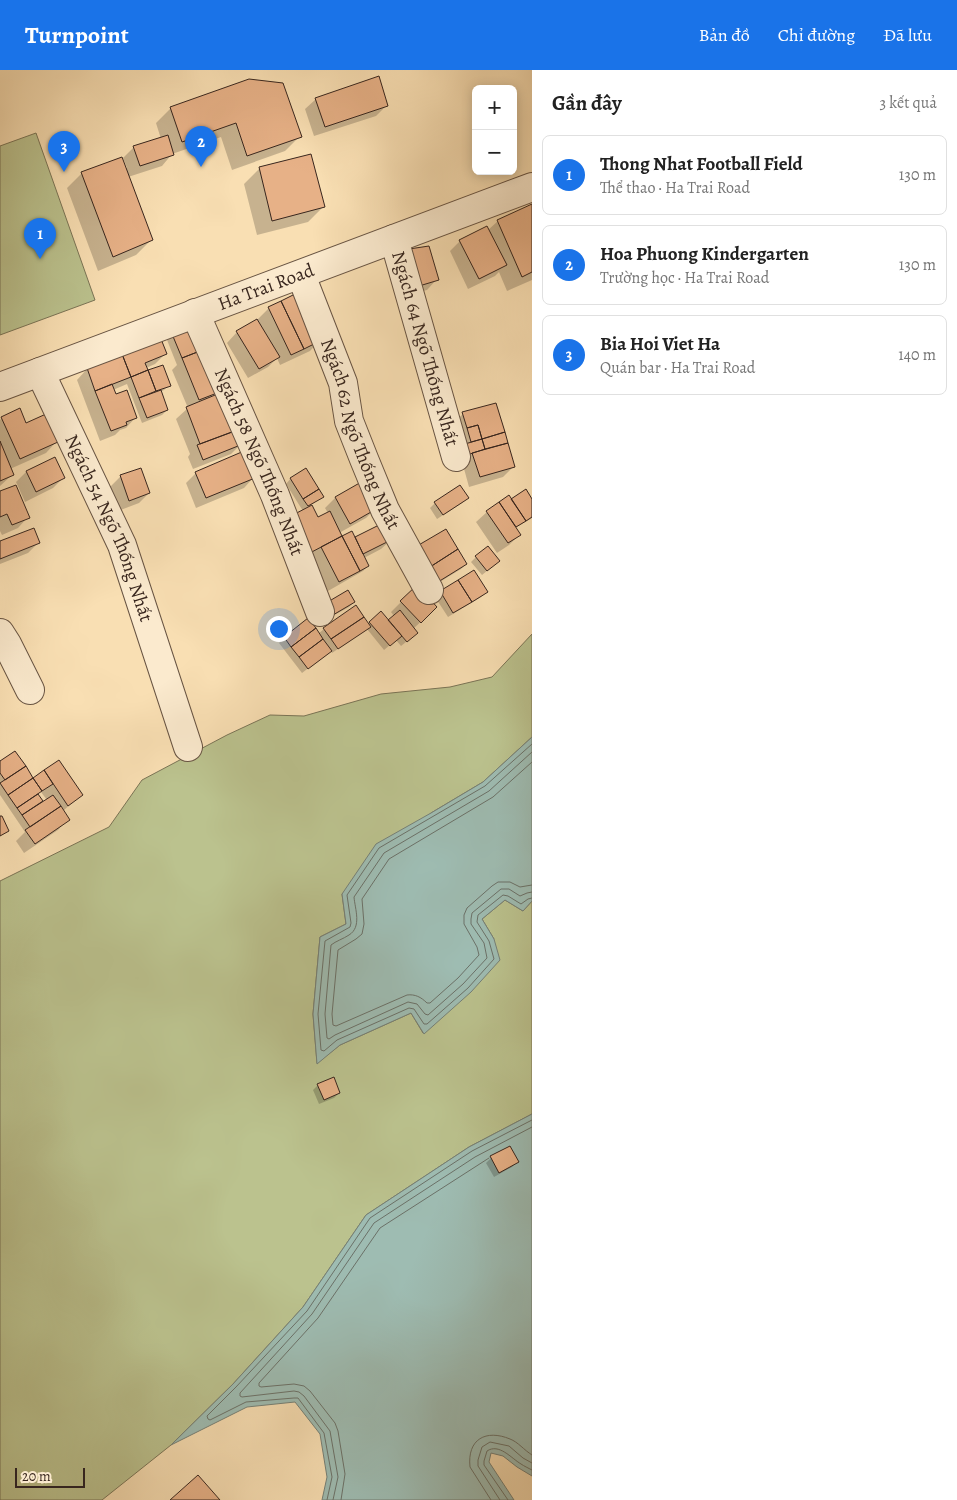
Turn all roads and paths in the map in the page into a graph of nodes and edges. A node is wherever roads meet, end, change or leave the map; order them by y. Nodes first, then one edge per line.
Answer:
1 (532, 186) edge
2 (394, 239) junction
3 (301, 275) junction
4 (195, 313) junction
5 (40, 372) junction
6 (1, 383) edge
7 (456, 457) dead end
8 (429, 590) dead end
9 (320, 612) dead end
10 (0, 633) edge
11 (30, 690) dead end
12 (188, 747) dead end

1 - 2 street, Ha Trai Road
2 - 3 street, Ha Trai Road
2 - 7 street, Ngách 64 Ngõ Thống Nhất
3 - 4 street, Ha Trai Road
3 - 8 street, Ngách 62 Ngõ Thống Nhất
4 - 5 street, Ha Trai Road
4 - 9 street, Ngách 58 Ngõ Thống Nhất
5 - 6 street, Ha Trai Road
5 - 12 street, Ngách 54 Ngõ Thống Nhất
10 - 11 street

